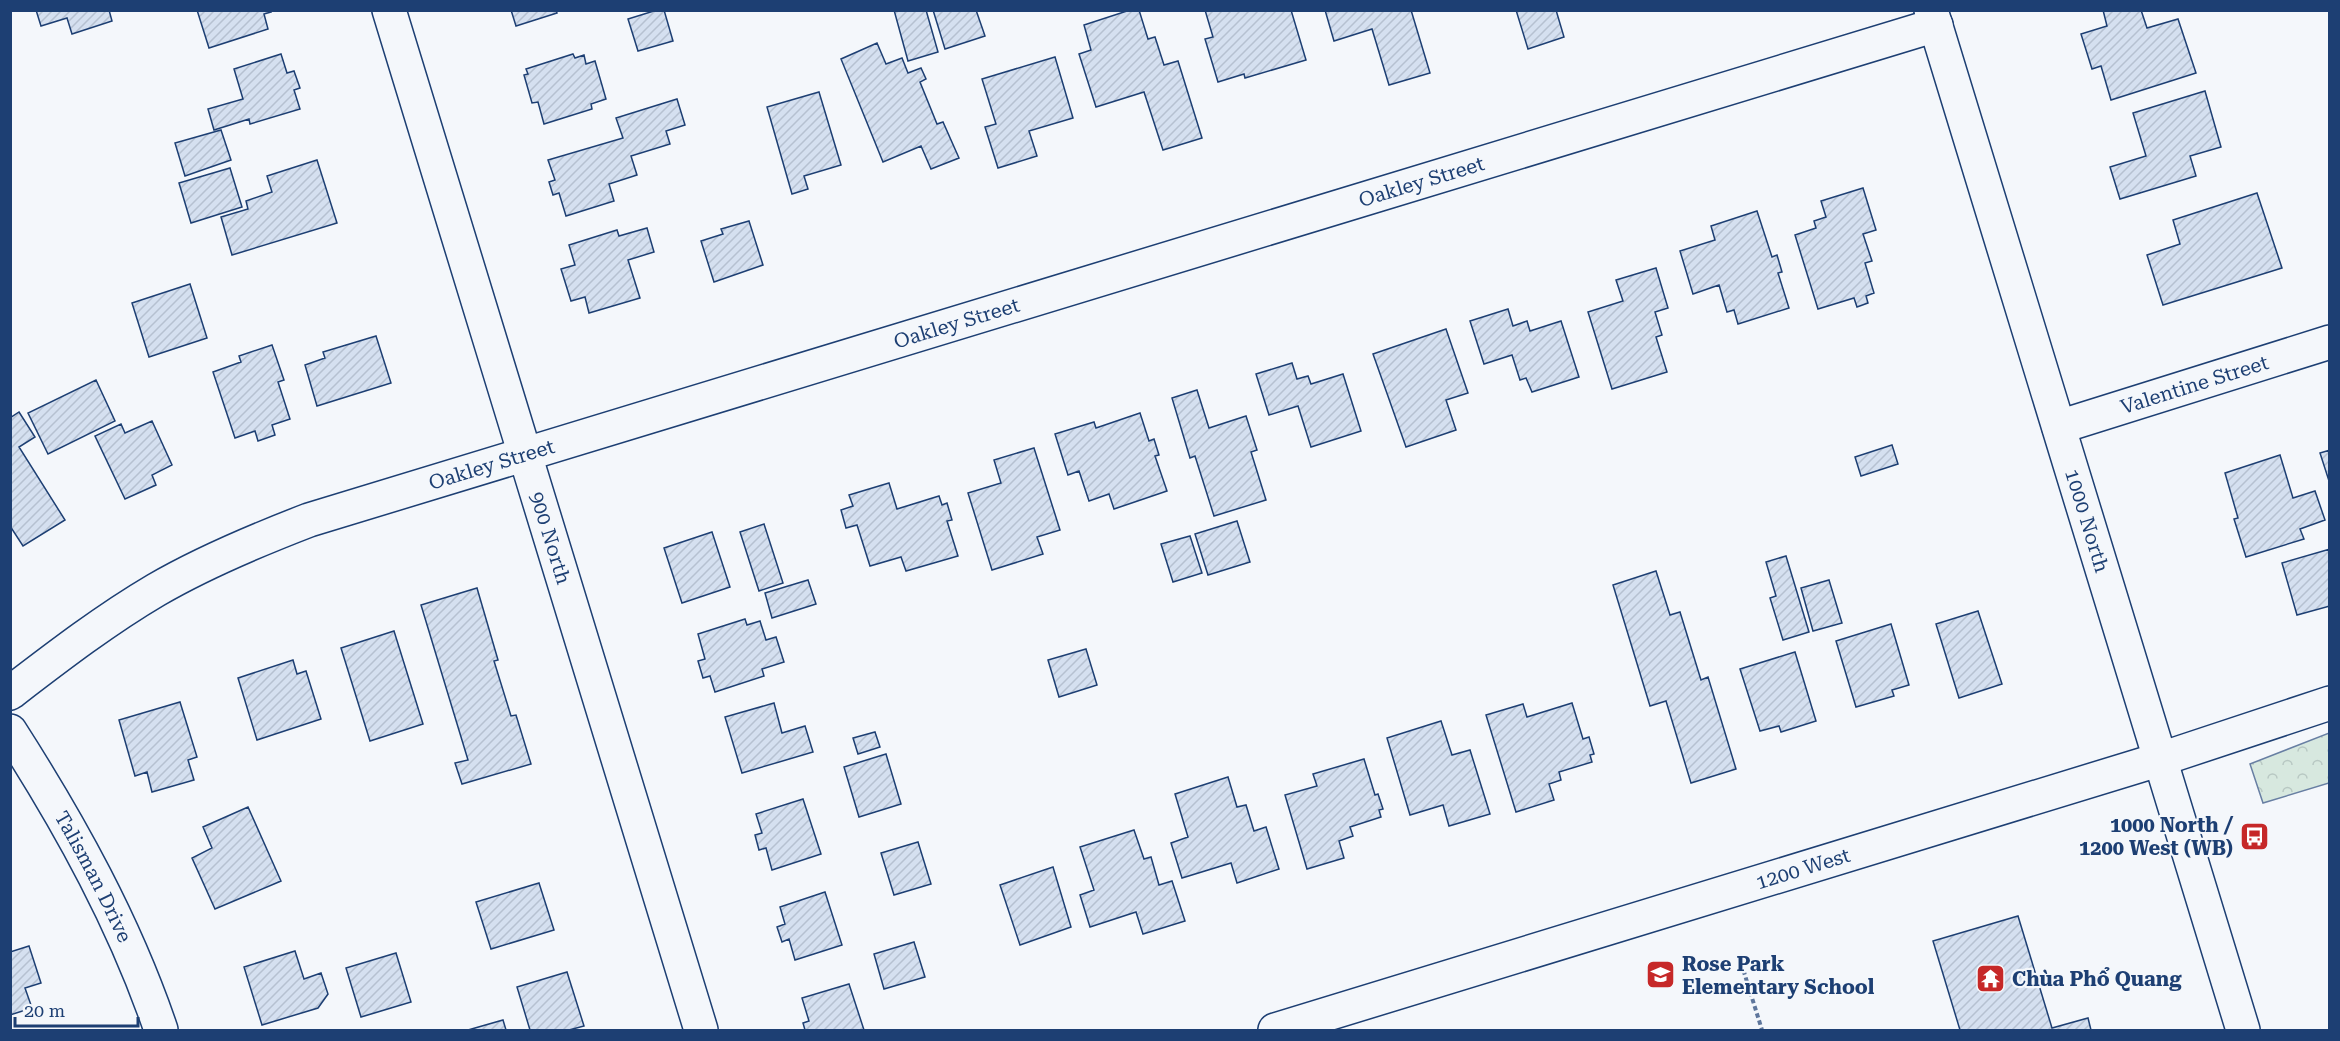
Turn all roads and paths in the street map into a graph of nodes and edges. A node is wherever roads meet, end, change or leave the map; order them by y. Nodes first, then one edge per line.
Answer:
1 (389, 10) edge
2 (1933, 18) edge
3 (2330, 342) edge
4 (2059, 427) junction
5 (524, 454) junction
6 (10, 693) edge
7 (2330, 703) edge
8 (10, 731) edge
9 (2161, 759) junction
10 (1739, 956) dead end
11 (161, 1030) edge
12 (701, 1030) edge
13 (1275, 1030) edge
14 (1762, 1030) edge
15 (2243, 1030) edge

1 - 5 street, 900 North
2 - 4 street, 1000 North
2 - 5 street, Oakley Street
3 - 4 street, Valentine Street
4 - 9 street, 1000 North
5 - 6 street, Oakley Street
5 - 12 street, 900 North
7 - 9 street, 1200 West
8 - 11 street, Talisman Drive
9 - 13 street, 1200 West
9 - 15 street, 1000 North
10 - 14 path

